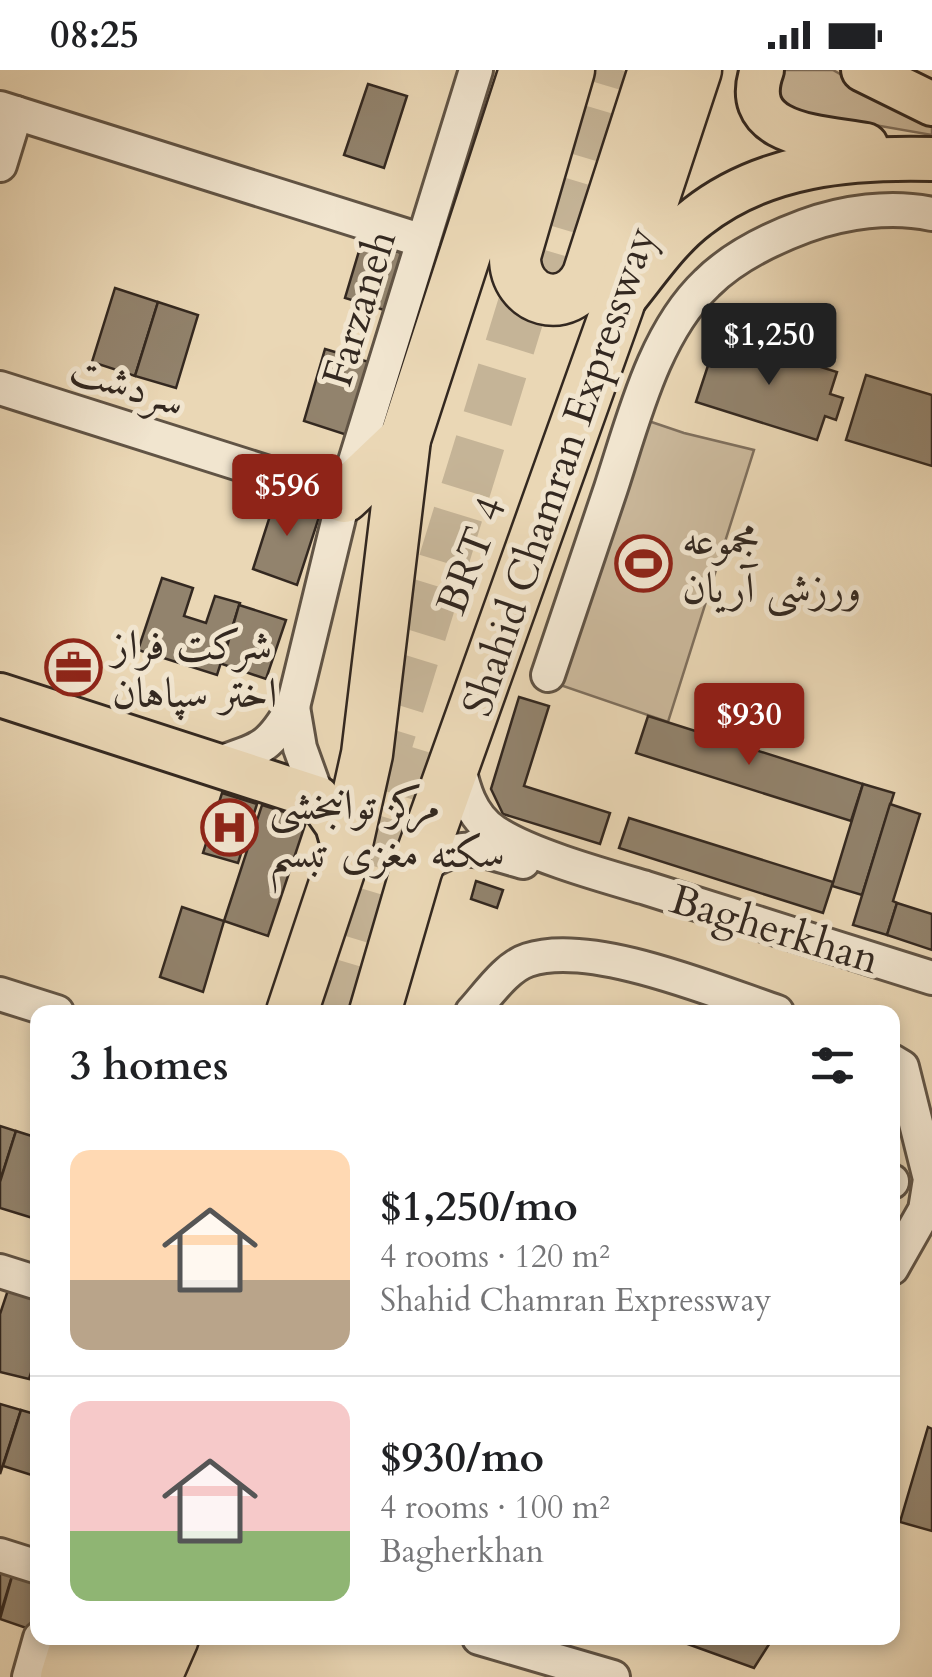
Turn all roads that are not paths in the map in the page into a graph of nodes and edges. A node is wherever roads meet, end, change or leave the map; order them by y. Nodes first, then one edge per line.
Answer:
1 (476, 70) edge
2 (524, 70) edge
3 (570, 70) edge
4 (654, 70) edge
5 (682, 70) edge
6 (696, 70) edge
7 (762, 70) edge
8 (863, 70) edge
9 (890, 70) edge
10 (932, 101) edge
11 (8, 111) edge
12 (932, 158) edge
13 (0, 165) edge
14 (932, 214) edge
15 (422, 241) junction
16 (618, 306) junction
17 (0, 388) edge
18 (405, 439) junction
19 (344, 497) junction
20 (548, 676) dead end
21 (0, 695) edge
22 (293, 708) junction
23 (457, 760) junction
24 (216, 764) junction
25 (318, 798) junction
26 (345, 853) junction
27 (416, 871) junction
28 (606, 882) junction
29 (932, 978) edge
30 (0, 994) edge
31 (932, 994) edge
32 (34, 1005) edge
33 (294, 1005) edge
34 (354, 1005) edge
35 (377, 1005) edge
36 (479, 1005) edge
37 (755, 1005) edge
38 (900, 1067) edge
39 (904, 1127) edge
40 (900, 1254) edge
41 (0, 1271) edge
42 (30, 1281) edge
43 (0, 1555) edge
44 (30, 1564) edge
45 (38, 1645) edge
46 (76, 1645) edge
47 (502, 1645) edge
48 (163, 1653) edge
49 (29, 1677) edge
50 (66, 1677) edge
51 (109, 1677) edge
52 (612, 1677) edge

1 - 15 street, Farzaneh
2 - 18 highway
3 - 4 highway
5 - 34 street, BRT 4
6 - 16 highway, Shahid Chamran Expressway
7 - 12 main road
8 - 10 main road
9 - 10 main road
11 - 13 street
11 - 15 street
12 - 16 main road
14 - 20 street
15 - 19 street, Farzaneh
16 - 23 highway, Shahid Chamran Expressway
17 - 19 street, سردشت
18 - 19 highway
18 - 26 highway
19 - 22 street, Farzaneh
21 - 24 main road
22 - 24 street, Farzaneh
22 - 25 street
23 - 27 highway, Shahid Chamran Expressway
23 - 28 street
24 - 25 main road
25 - 26 main road
26 - 33 highway
27 - 28 street
27 - 35 highway, Shahid Chamran Expressway
28 - 29 street, Bagherkhan
28 - 31 street
30 - 32 street
36 - 37 street
38 - 39 street
39 - 40 street
41 - 42 street
43 - 44 street
45 - 49 street
46 - 50 highway
47 - 52 street
48 - 51 highway

